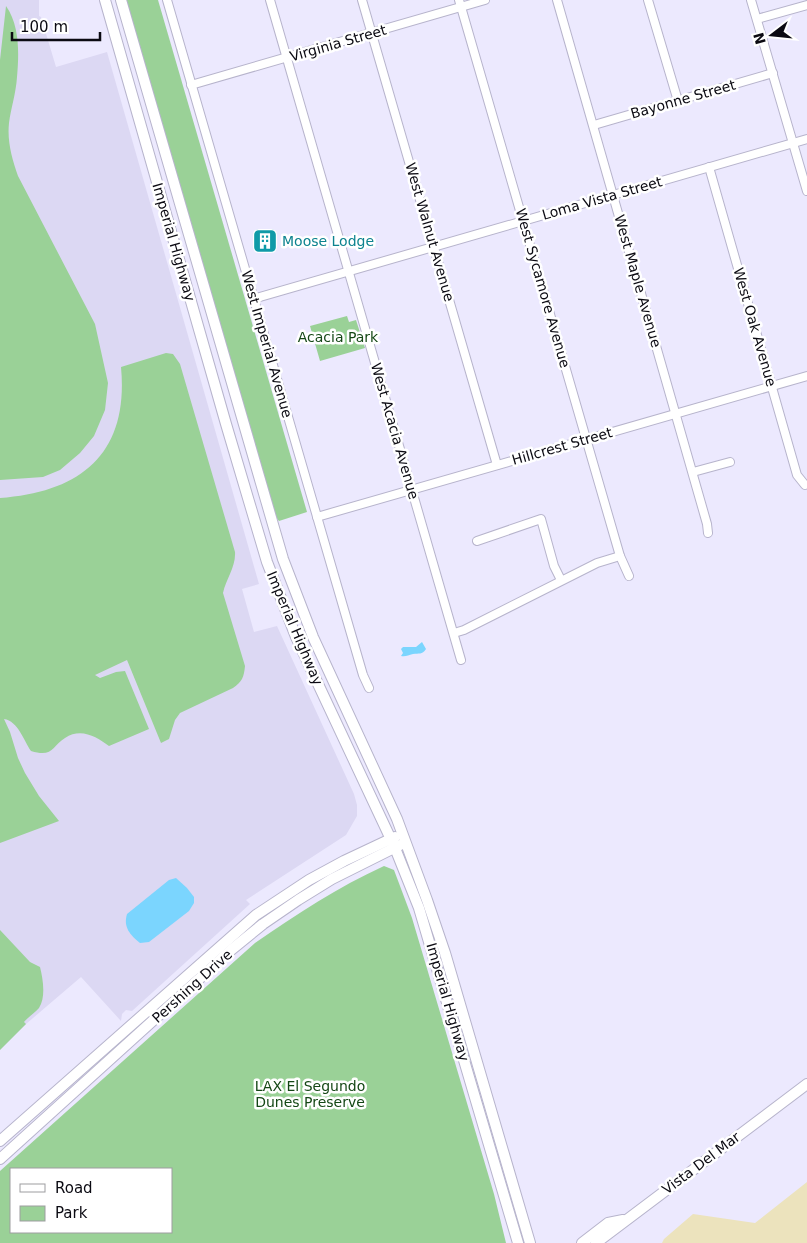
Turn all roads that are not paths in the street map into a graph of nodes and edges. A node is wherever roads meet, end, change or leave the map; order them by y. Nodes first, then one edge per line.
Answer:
1 (105, 0) edge
2 (121, 0) edge
3 (167, 0) edge
4 (270, 0) edge
5 (362, 0) edge
6 (485, 0) edge
7 (557, 0) edge
8 (648, 0) edge
9 (751, 0) edge
10 (460, 3) edge
11 (807, 4) edge
12 (757, 20) junction
13 (372, 33) junction
14 (287, 57) junction
15 (773, 73) junction
16 (191, 85) junction
17 (678, 101) junction
18 (594, 125) junction
19 (807, 139) edge
20 (793, 143) junction
21 (709, 168) junction
22 (807, 191) edge
23 (614, 195) junction
24 (524, 220) junction
25 (434, 247) junction
26 (348, 272) junction
27 (253, 299) junction
28 (807, 376) edge
29 (772, 386) junction
30 (677, 413) junction
31 (587, 439) junction
32 (730, 462) dead end
33 (497, 465) junction
34 (693, 472) junction
35 (805, 485) dead end
36 (412, 490) junction
37 (247, 494) junction
38 (317, 517) junction
39 (272, 525) junction
40 (708, 533) dead end
41 (477, 541) dead end
42 (620, 556) junction
43 (629, 576) dead end
44 (561, 580) junction
45 (454, 633) junction
46 (461, 660) dead end
47 (369, 688) dead end
48 (404, 838) junction
49 (393, 844) junction
50 (807, 1084) edge
51 (0, 1141) edge
52 (0, 1159) edge
53 (626, 1219) junction
54 (518, 1243) edge
55 (530, 1243) edge
56 (582, 1243) edge
57 (596, 1243) edge

1 - 37 main road, Imperial Highway
2 - 39 main road, Imperial Highway
3 - 16 street, West Imperial Avenue
4 - 14 street, West Acacia Avenue
5 - 13 street, West Walnut Avenue
6 - 10 street, Virginia Street
7 - 18 street, West Maple Avenue
8 - 17 street
9 - 12 street
10 - 13 street, Virginia Street
10 - 24 street, West Sycamore Avenue
11 - 12 street
12 - 15 street
13 - 14 street, Virginia Street
13 - 25 street, West Walnut Avenue
14 - 16 street, Virginia Street
14 - 26 street, West Acacia Avenue
15 - 17 street, Bayonne Street
15 - 20 street
16 - 27 street, West Imperial Avenue
17 - 18 street, Bayonne Street
18 - 23 street, West Maple Avenue
19 - 20 street, Loma Vista Street
20 - 21 street, Loma Vista Street
20 - 22 street
21 - 23 street, Loma Vista Street
21 - 29 street, West Oak Avenue
23 - 24 street, Loma Vista Street
23 - 30 street, West Maple Avenue
24 - 25 street, Loma Vista Street
24 - 31 street, West Sycamore Avenue
25 - 26 street, Loma Vista Street
25 - 33 street, West Walnut Avenue
26 - 27 street, Loma Vista Street
26 - 36 street, West Acacia Avenue
27 - 38 street, West Imperial Avenue
28 - 29 street, Hillcrest Street
29 - 30 street, Hillcrest Street
29 - 35 street, West Oak Avenue
30 - 31 street, Hillcrest Street
30 - 34 street, West Maple Avenue
31 - 33 street, Hillcrest Street
31 - 42 street, West Sycamore Avenue
32 - 34 street
33 - 36 street, Hillcrest Street
34 - 40 street, West Maple Avenue
36 - 38 street, Hillcrest Street
36 - 45 street, West Acacia Avenue
37 - 39 main road
37 - 49 main road, Imperial Highway
38 - 47 street, West Imperial Avenue
39 - 48 main road, Imperial Highway
41 - 44 street
42 - 43 street, West Sycamore Avenue
42 - 44 street
44 - 45 street
45 - 46 street, West Acacia Avenue
48 - 49 main road, Pershing Drive
48 - 55 main road, Imperial Highway
49 - 51 main road, Pershing Drive
49 - 52 main road, Pershing Drive
49 - 54 main road, Imperial Highway
50 - 53 main road, Vista Del Mar
53 - 56 main road
53 - 57 main road, Vista Del Mar

